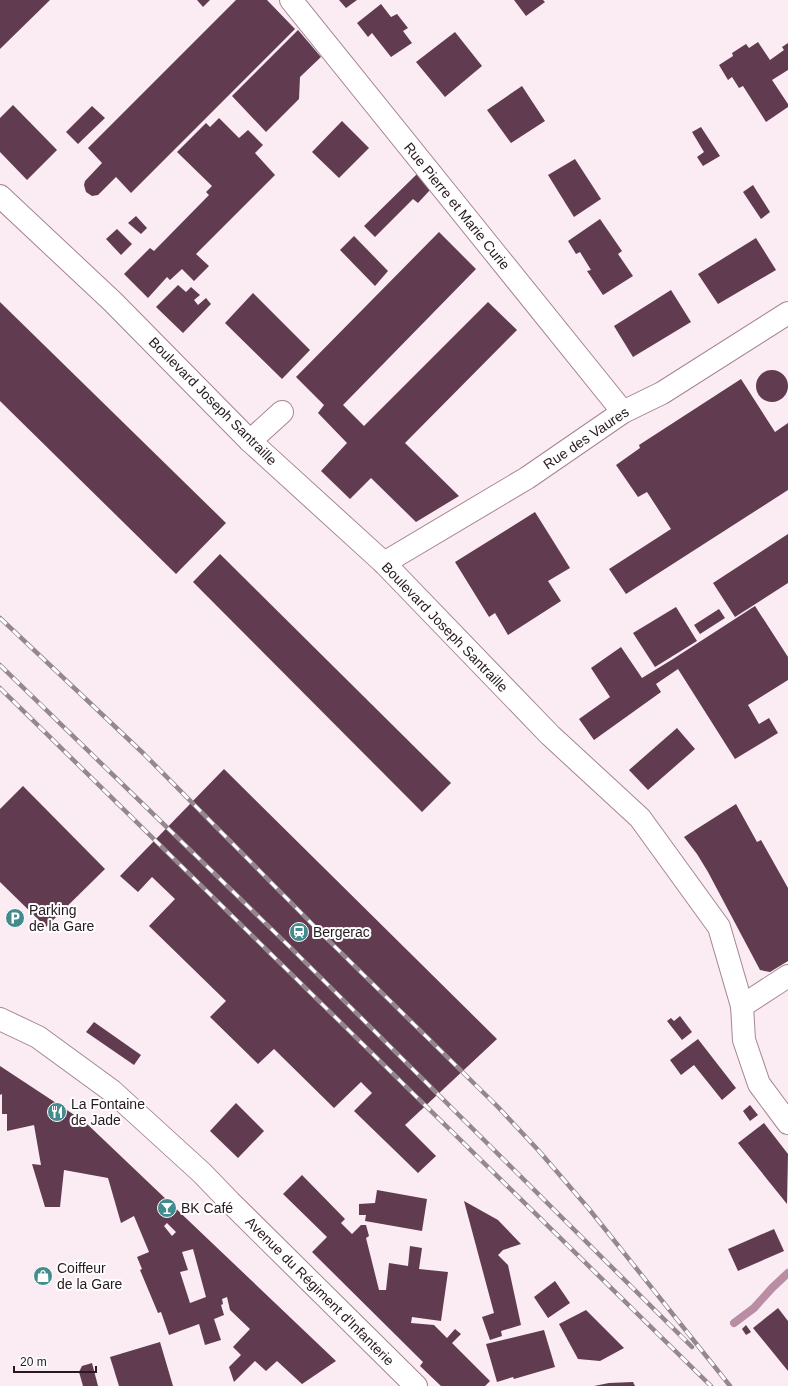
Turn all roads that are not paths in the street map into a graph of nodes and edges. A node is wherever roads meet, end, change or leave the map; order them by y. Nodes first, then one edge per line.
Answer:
1 (291, 0) edge
2 (0, 196) edge
3 (788, 313) edge
4 (282, 412) dead end
5 (623, 412) junction
6 (250, 441) junction
7 (384, 563) junction
8 (788, 976) edge
9 (742, 1006) junction
10 (0, 1019) edge
11 (788, 1123) edge
12 (416, 1386) edge

1 - 5 street, Rue Pierre et Marie Curie
2 - 6 street, Boulevard Joseph Santraille
3 - 5 street, Rue des Vaures
4 - 6 street
5 - 7 street, Rue des Vaures
6 - 7 street, Boulevard Joseph Santraille
7 - 9 street, Boulevard Joseph Santraille
8 - 9 street
9 - 11 street, Boulevard Joseph Santraille
10 - 12 street, Avenue du Régiment d'Infanterie

